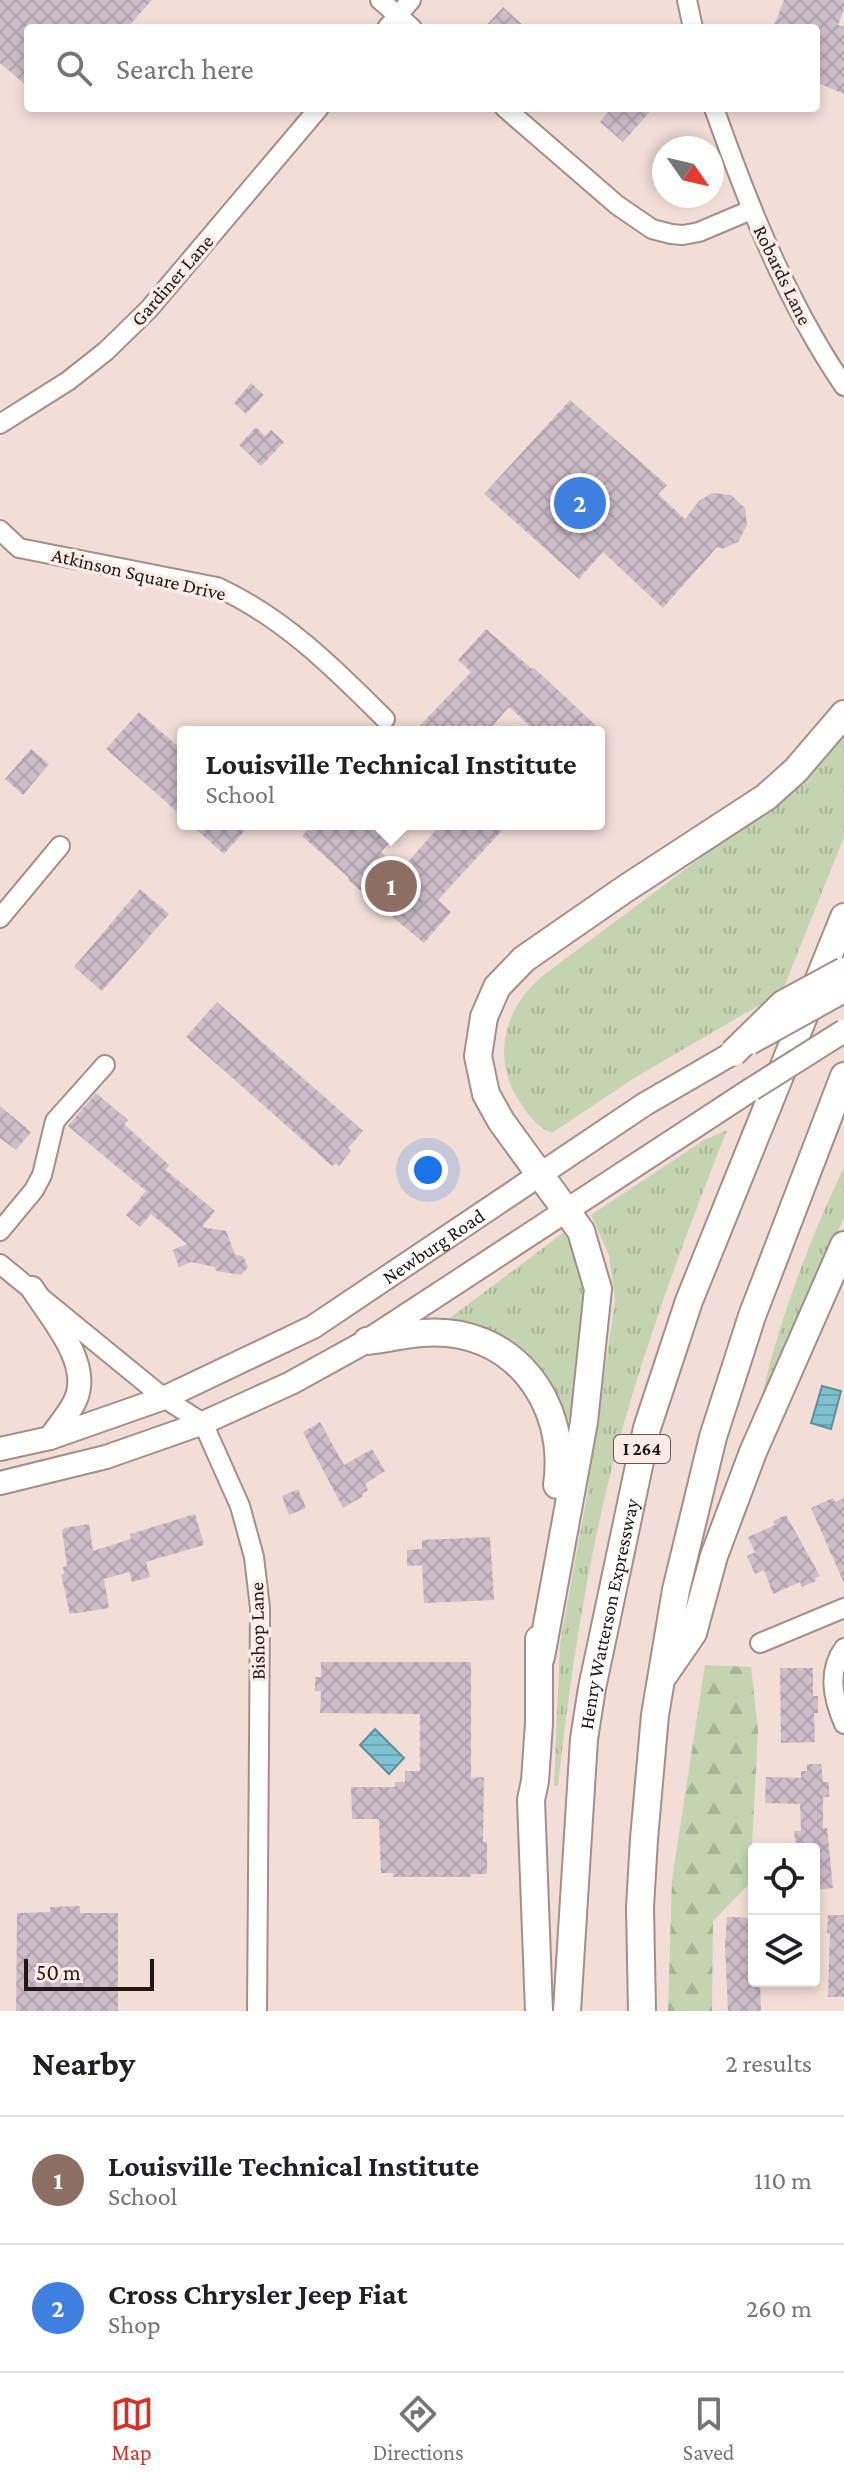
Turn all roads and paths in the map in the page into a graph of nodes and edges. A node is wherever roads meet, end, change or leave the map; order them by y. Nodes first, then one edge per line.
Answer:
1 (380, 0) edge
2 (411, 0) edge
3 (687, 0) edge
4 (399, 24) edge
5 (692, 24) edge
6 (316, 112) edge
7 (510, 112) edge
8 (715, 112) edge
9 (751, 210) junction
10 (844, 386) edge
11 (0, 424) edge
12 (0, 530) edge
13 (844, 714) edge
14 (385, 719) dead end
15 (60, 846) dead end
16 (844, 917) edge
17 (0, 918) edge
18 (844, 971) edge
19 (844, 991) edge
20 (844, 1031) edge
21 (733, 1053) junction
22 (105, 1065) dead end
23 (842, 1082) edge
24 (540, 1173) junction
25 (567, 1208) junction
26 (0, 1231) edge
27 (844, 1245) edge
28 (0, 1264) edge
29 (32, 1288) junction
30 (367, 1341) junction
31 (164, 1398) junction
32 (203, 1423) junction
33 (50, 1438) junction
34 (0, 1449) edge
35 (0, 1483) edge
36 (844, 1608) edge
37 (760, 1643) dead end
38 (844, 1648) edge
39 (541, 1657) junction
40 (660, 1682) junction
41 (844, 1724) edge
42 (257, 2011) edge
43 (539, 2011) edge
44 (567, 2011) edge
45 (642, 2011) edge

1 - 4 street
2 - 4 street
3 - 5 street
6 - 11 street, Gardiner Lane
7 - 9 street, Robards Lane
8 - 9 street
9 - 10 street, Robards Lane
12 - 14 street, Atkinson Square Drive
13 - 24 highway
15 - 17 street
16 - 44 highway, Henry Watterson Expressway / I 264
18 - 21 highway, bridge
19 - 21 main road, Newburg Road, bridge
20 - 25 main road, Newburg Road, bridge
21 - 24 main road, Newburg Road
22 - 26 street
23 - 40 highway
24 - 25 highway
24 - 31 main road, Newburg Road
25 - 30 main road, Newburg Road
25 - 39 highway
27 - 40 highway
28 - 29 street
29 - 31 street
29 - 33 main road
30 - 32 main road, Newburg Road
30 - 39 highway
31 - 32 street
31 - 33 main road, Newburg Road
32 - 35 main road, Newburg Road
32 - 42 street, Bishop Lane
33 - 34 main road, Newburg Road
36 - 37 street
38 - 41 street
39 - 43 highway
40 - 45 highway

